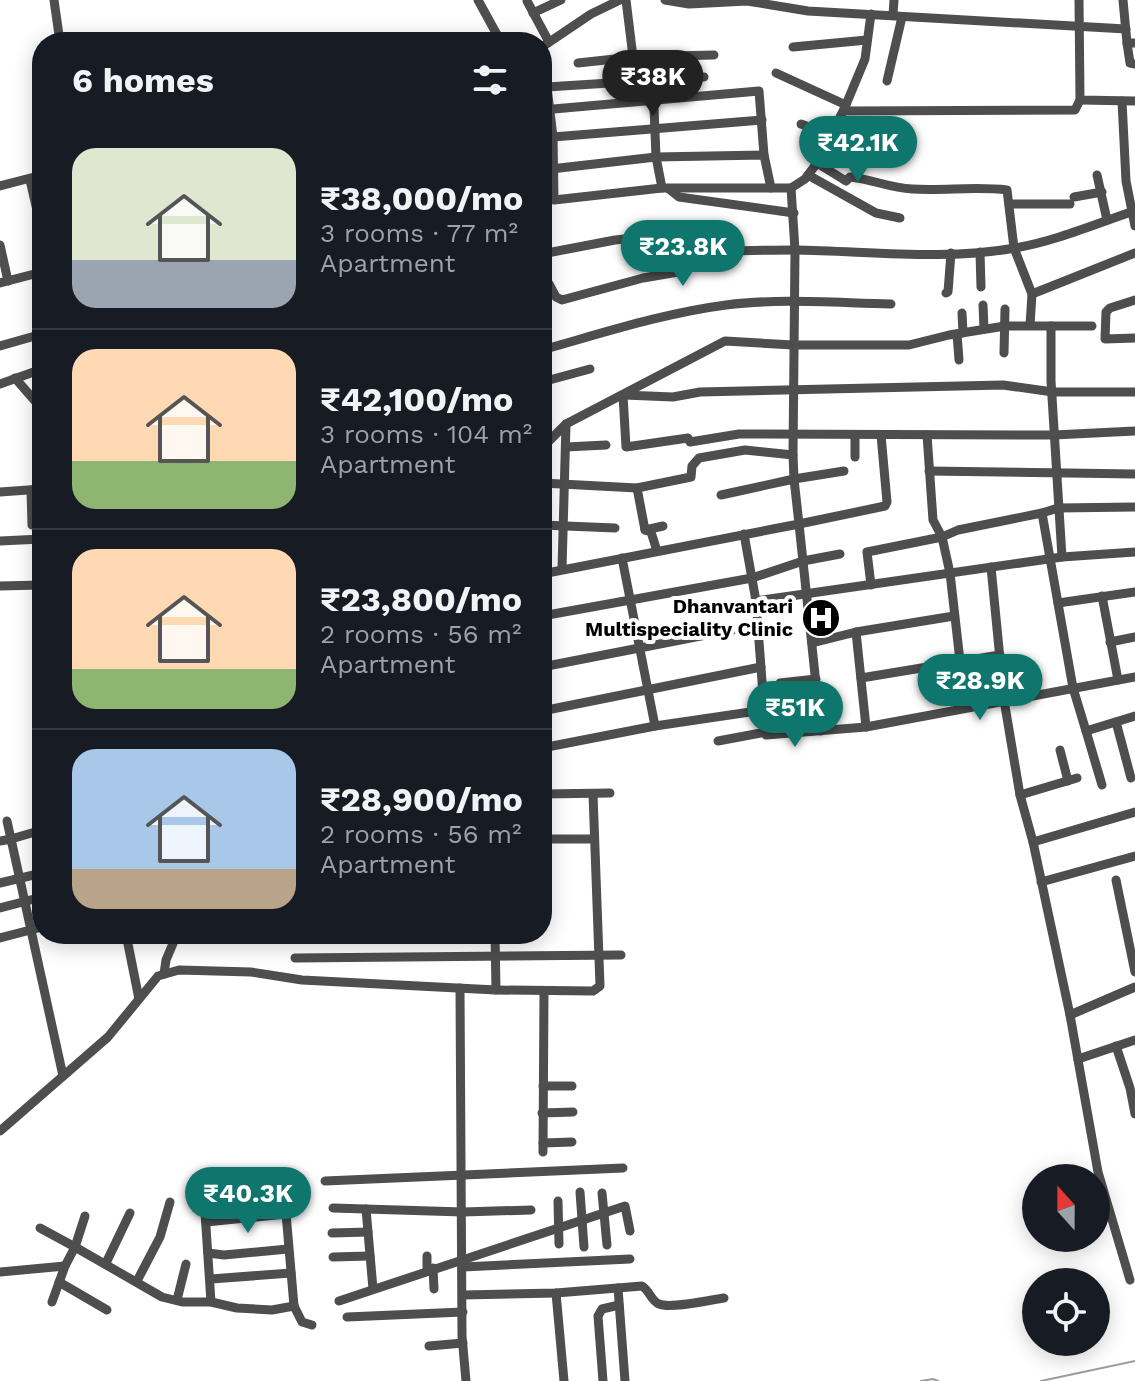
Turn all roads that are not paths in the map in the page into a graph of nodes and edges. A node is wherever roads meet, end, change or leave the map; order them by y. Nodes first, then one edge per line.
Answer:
1 (54, 0) edge
2 (478, 0) edge
3 (561, 0) edge
4 (623, 0) edge
5 (665, 0) edge
6 (747, 0) edge
7 (894, 0) edge
8 (1079, 0) edge
9 (1123, 0) edge
10 (527, 1) edge
11 (717, 1) edge
12 (533, 13) junction
13 (871, 14) junction
14 (898, 16) junction
15 (1081, 27) junction
16 (1126, 29) junction
17 (59, 32) edge
18 (495, 32) edge
19 (541, 32) edge
20 (552, 40) edge
21 (867, 40) junction
22 (1131, 43) edge
23 (793, 47) dead end
24 (714, 55) dead end
25 (633, 57) junction
26 (652, 58) junction
27 (578, 63) dead end
28 (1135, 64) edge
29 (776, 73) dead end
30 (704, 77) dead end
31 (652, 79) junction
32 (887, 81) dead end
33 (552, 87) edge
34 (1080, 100) junction
35 (655, 101) junction
36 (1122, 101) junction
37 (1135, 101) edge
38 (845, 108) junction
39 (552, 109) edge
40 (762, 120) junction
41 (801, 124) dead end
42 (656, 130) junction
43 (552, 133) edge
44 (553, 137) junction
45 (830, 138) junction
46 (1123, 140) junction
47 (1135, 140) edge
48 (552, 142) edge
49 (764, 155) junction
50 (875, 156) dead end
51 (656, 157) junction
52 (817, 163) junction
53 (552, 169) edge
54 (808, 175) junction
55 (1097, 175) dead end
56 (30, 180) joint
57 (0, 186) edge
58 (665, 188) junction
59 (771, 188) junction
60 (791, 188) junction
61 (32, 189) edge
62 (552, 191) edge
63 (1102, 192) junction
64 (1132, 194) edge
65 (1010, 204) junction
66 (1131, 212) junction
67 (794, 213) junction
68 (900, 218) dead end
69 (1107, 220) junction
70 (1135, 226) edge
71 (0, 245) edge
72 (1014, 248) junction
73 (795, 250) junction
74 (552, 252) edge
75 (980, 252) junction
76 (951, 253) junction
77 (1135, 253) edge
78 (699, 256) junction
79 (32, 275) edge
80 (4, 282) edge
81 (981, 287) dead end
82 (552, 291) edge
83 (946, 293) dead end
84 (1032, 294) junction
85 (1135, 300) edge
86 (795, 302) junction
87 (891, 304) dead end
88 (983, 305) dead end
89 (1005, 309) dead end
90 (962, 313) dead end
91 (1030, 325) junction
92 (1005, 326) junction
93 (1051, 326) junction
94 (1092, 326) dead end
95 (984, 329) junction
96 (960, 333) junction
97 (32, 337) edge
98 (1135, 338) edge
99 (793, 345) junction
100 (0, 346) edge
101 (552, 347) edge
102 (1004, 353) dead end
103 (959, 360) dead end
104 (590, 369) dead end
105 (32, 372) edge
106 (15, 378) junction
107 (552, 379) edge
108 (0, 384) edge
109 (794, 392) junction
110 (1053, 392) junction
111 (1135, 392) edge
112 (622, 395) junction
113 (32, 396) edge
114 (566, 424) junction
115 (1135, 431) edge
116 (552, 435) edge
117 (794, 435) junction
118 (855, 435) junction
119 (881, 435) junction
120 (927, 435) junction
121 (1054, 435) junction
122 (606, 445) dead end
123 (566, 447) junction
124 (793, 455) junction
125 (855, 457) dead end
126 (844, 471) dead end
127 (929, 471) junction
128 (1055, 474) junction
129 (1135, 474) edge
130 (794, 479) junction
131 (552, 483) edge
132 (565, 484) junction
133 (637, 488) junction
134 (32, 490) edge
135 (0, 492) edge
136 (721, 495) dead end
137 (1135, 507) edge
138 (1058, 508) junction
139 (1042, 513) junction
140 (799, 524) junction
141 (552, 525) edge
142 (563, 526) junction
143 (663, 526) dead end
144 (615, 528) dead end
145 (645, 530) junction
146 (744, 534) junction
147 (942, 537) junction
148 (32, 539) edge
149 (0, 541) edge
150 (657, 551) junction
151 (1135, 552) edge
152 (840, 554) dead end
153 (1062, 557) junction
154 (622, 558) junction
155 (1050, 559) junction
156 (803, 561) junction
157 (991, 567) junction
158 (562, 569) junction
159 (552, 572) edge
160 (950, 573) junction
161 (752, 578) junction
162 (32, 585) edge
163 (871, 585) junction
164 (0, 586) edge
165 (1135, 592) edge
166 (807, 595) junction
167 (1102, 596) junction
168 (756, 601) junction
169 (630, 602) junction
170 (1058, 603) junction
171 (552, 614) edge
172 (954, 616) junction
173 (757, 625) junction
174 (856, 632) junction
175 (1135, 637) edge
176 (1110, 642) junction
177 (812, 643) junction
178 (640, 648) junction
179 (1000, 655) junction
180 (960, 661) junction
181 (552, 665) edge
182 (761, 667) junction
183 (1135, 677) edge
184 (861, 678) junction
185 (816, 679) junction
186 (1118, 680) junction
187 (780, 683) dead end
188 (1073, 688) junction
189 (648, 689) junction
190 (1004, 700) junction
191 (552, 709) edge
192 (764, 710) junction
193 (1135, 716) edge
194 (1116, 722) junction
195 (655, 726) junction
196 (866, 727) junction
197 (821, 731) junction
198 (1086, 731) junction
199 (766, 732) junction
200 (718, 741) dead end
201 (552, 746) edge
202 (1135, 747) edge
203 (1060, 750) dead end
204 (1124, 751) junction
205 (1131, 778) dead end
206 (1102, 785) dead end
207 (610, 793) dead end
208 (552, 794) edge
209 (593, 794) junction
210 (1020, 795) junction
211 (1135, 812) edge
212 (7, 821) dead end
213 (32, 833) edge
214 (11, 839) junction
215 (552, 839) edge
216 (594, 839) junction
217 (0, 841) edge
218 (1033, 842) junction
219 (1135, 856) edge
220 (32, 875) edge
221 (21, 878) junction
222 (1116, 880) dead end
223 (1041, 882) junction
224 (0, 883) edge
225 (32, 900) edge
226 (26, 901) junction
227 (0, 908) edge
228 (32, 916) edge
229 (32, 929) edge
230 (0, 938) edge
231 (40, 944) edge
232 (128, 944) edge
233 (173, 944) edge
234 (495, 944) edge
235 (495, 955) junction
236 (599, 955) junction
237 (621, 955) dead end
238 (295, 958) dead end
239 (1135, 972) edge
240 (164, 974) junction
241 (1135, 987) edge
242 (460, 988) junction
243 (496, 990) junction
244 (544, 991) junction
245 (139, 999) junction
246 (1070, 1015) junction
247 (1135, 1040) edge
248 (1116, 1046) junction
249 (1078, 1059) junction
250 (63, 1076) junction
251 (543, 1086) junction
252 (572, 1086) dead end
253 (1134, 1097) edge
254 (573, 1112) dead end
255 (542, 1113) junction
256 (1135, 1114) edge
257 (0, 1131) edge
258 (572, 1142) dead end
259 (623, 1168) dead end
260 (462, 1177) junction
261 (325, 1181) dead end
262 (580, 1192) dead end
263 (602, 1193) dead end
264 (558, 1201) dead end
265 (170, 1202) dead end
266 (333, 1208) dead end
267 (366, 1209) junction
268 (531, 1210) dead end
269 (463, 1212) junction
270 (130, 1213) dead end
271 (604, 1213) junction
272 (286, 1214) junction
273 (85, 1216) dead end
274 (581, 1220) junction
275 (206, 1222) junction
276 (559, 1227) junction
277 (40, 1228) dead end
278 (630, 1231) dead end
279 (368, 1232) junction
280 (332, 1233) dead end
281 (559, 1244) dead end
282 (607, 1245) dead end
283 (75, 1247) junction
284 (584, 1247) dead end
285 (288, 1249) junction
286 (208, 1253) junction
287 (370, 1256) junction
288 (427, 1256) dead end
289 (333, 1257) dead end
290 (630, 1259) dead end
291 (106, 1263) junction
292 (463, 1263) junction
293 (186, 1264) dead end
294 (65, 1266) junction
295 (430, 1269) junction
296 (0, 1272) edge
297 (291, 1273) junction
298 (211, 1279) junction
299 (1130, 1280) dead end
300 (137, 1281) junction
301 (59, 1282) junction
302 (618, 1288) junction
303 (373, 1289) junction
304 (434, 1289) dead end
305 (556, 1293) junction
306 (463, 1295) junction
307 (724, 1298) dead end
308 (177, 1300) junction
309 (339, 1301) dead end
310 (52, 1302) dead end
311 (211, 1302) junction
312 (619, 1305) junction
313 (294, 1306) junction
314 (107, 1310) dead end
315 (463, 1312) junction
316 (347, 1317) dead end
317 (312, 1325) dead end
318 (463, 1343) junction
319 (429, 1346) dead end
320 (466, 1381) edge
321 (564, 1381) edge
322 (603, 1381) edge
323 (625, 1381) edge

1 - 17 street
2 - 18 street
3 - 12 street
4 - 20 street
4 - 25 street
5 - 11 street
6 - 11 street
6 - 13 street
7 - 14 street
8 - 15 street
9 - 16 street
10 - 12 street
12 - 19 street
13 - 14 street
13 - 21 street
14 - 15 street
14 - 32 street
15 - 16 street
15 - 34 street
16 - 22 street
21 - 23 street
21 - 38 street
22 - 28 street
24 - 26 street
25 - 26 street
25 - 27 street
26 - 31 street
29 - 38 street
30 - 31 street
31 - 33 street
31 - 35 street
34 - 36 street
34 - 38 street
35 - 39 street
35 - 40 street
35 - 42 street
36 - 37 street
36 - 46 street
38 - 45 street
40 - 42 street
40 - 49 street
41 - 45 street
42 - 44 street
42 - 51 street
43 - 44 street
44 - 48 street
45 - 50 street
45 - 52 street
46 - 47 street
46 - 64 street
49 - 51 street
49 - 59 street
51 - 53 street
51 - 58 street
52 - 54 street
52 - 65 street
54 - 60 street
54 - 68 street
55 - 63 street
56 - 57 street
56 - 61 street
58 - 59 street
58 - 62 street
58 - 67 street
59 - 60 street
60 - 67 street
63 - 65 street
63 - 69 street
64 - 66 street
65 - 72 street
66 - 69 street
66 - 70 street
67 - 73 street
69 - 72 street
71 - 80 street
72 - 75 street
72 - 84 street
73 - 76 street
73 - 78 street
73 - 86 street
74 - 78 street
75 - 76 street
75 - 81 street
76 - 83 street
77 - 84 street
78 - 82 street
79 - 80 street
84 - 91 street
85 - 98 street
86 - 87 street
86 - 99 street
86 - 101 street
88 - 95 street
89 - 92 street
90 - 96 street
91 - 92 street
91 - 93 street
92 - 95 street
92 - 102 street
93 - 94 street
93 - 110 street
95 - 96 street
96 - 99 street
96 - 103 street
97 - 100 street
99 - 109 street
99 - 112 street
104 - 107 street
105 - 106 street
106 - 108 street
106 - 113 street
109 - 110 street
109 - 112 street
109 - 117 street
110 - 111 street
110 - 121 street
112 - 114 street
112 - 117 street
114 - 116 street
114 - 123 street
115 - 121 street
117 - 118 street
117 - 124 street
118 - 119 street
118 - 125 street
119 - 120 street
119 - 140 street
120 - 121 street
120 - 127 street
121 - 128 street
122 - 123 street
123 - 132 street
124 - 130 street
124 - 133 street
126 - 130 street
127 - 128 street
127 - 147 street
128 - 129 street
128 - 138 street
130 - 136 street
130 - 140 street
131 - 132 street
132 - 133 street
132 - 142 street
133 - 145 street
134 - 135 street
137 - 138 street
138 - 139 street
138 - 153 street
139 - 147 street
139 - 155 street
140 - 146 street
140 - 156 street
141 - 142 street
142 - 144 street
142 - 158 street
143 - 145 street
145 - 150 street
146 - 150 street
146 - 161 street
147 - 160 street
147 - 163 street
148 - 149 street
150 - 154 street
151 - 153 street
152 - 156 street
153 - 155 street
154 - 158 street
154 - 169 street
155 - 157 street
155 - 170 street
156 - 161 street
156 - 166 street
157 - 160 street
157 - 179 street
158 - 159 street
160 - 163 street
160 - 172 street
161 - 168 street
161 - 169 street
162 - 164 street
163 - 166 street
165 - 167 street
166 - 168 street
166 - 177 street
167 - 170 street
167 - 176 street
168 - 173 street
169 - 171 street
169 - 178 street
170 - 188 street
172 - 174 street
172 - 180 street
173 - 178 street
173 - 182 street
174 - 177 street
174 - 184 street
175 - 176 street
176 - 186 street
177 - 185 street
178 - 181 street
178 - 189 street
179 - 180 street
179 - 190 street
180 - 184 street
182 - 189 street
182 - 192 street
183 - 186 street
184 - 196 street
185 - 187 street
185 - 197 street
186 - 188 street
188 - 190 street
188 - 198 street
189 - 191 street
189 - 195 street
190 - 196 street
190 - 210 street
192 - 195 street
192 - 199 street
193 - 194 street
194 - 198 street
194 - 204 street
195 - 201 street
196 - 197 street
197 - 199 street
198 - 206 street
199 - 200 street
202 - 204 street
203 - 210 street
204 - 205 street
207 - 209 street
208 - 209 street
209 - 216 street
210 - 218 street
211 - 218 street
212 - 214 street
213 - 214 street
214 - 217 street
214 - 221 street
215 - 216 street
216 - 236 street
218 - 223 street
219 - 223 street
220 - 221 street
221 - 224 street
221 - 226 street
222 - 239 street
223 - 246 street
225 - 226 street
226 - 227 street
226 - 228 street
229 - 230 street
231 - 250 street
232 - 245 street
233 - 240 street
234 - 235 street
235 - 236 street
235 - 238 street
235 - 243 street
236 - 237 street
236 - 244 street
240 - 242 street
240 - 245 street
241 - 246 street
242 - 243 street
242 - 260 street
243 - 244 street
244 - 251 street
245 - 250 street
246 - 249 street
247 - 248 street
248 - 249 street
248 - 253 street
249 - 299 street
250 - 257 street
251 - 252 street
251 - 255 street
253 - 256 street
254 - 255 street
255 - 258 street
259 - 260 street
260 - 261 street
260 - 269 street
262 - 274 street
263 - 271 street
264 - 276 street
265 - 300 street
266 - 267 street
267 - 269 street
267 - 279 street
268 - 269 street
269 - 292 street
270 - 291 street
271 - 274 street
271 - 278 street
271 - 282 street
272 - 275 street
272 - 275 street
272 - 285 street
273 - 283 street
274 - 276 street
274 - 284 street
275 - 286 street
276 - 281 street
276 - 292 street
277 - 283 street
279 - 280 street
279 - 287 street
283 - 291 street
283 - 294 street
285 - 286 street
285 - 297 street
286 - 298 street
287 - 289 street
287 - 303 street
288 - 295 street
290 - 292 street
291 - 300 street
292 - 295 street
292 - 306 street
293 - 308 street
294 - 296 street
294 - 301 street
295 - 303 street
295 - 304 street
297 - 298 street
297 - 313 street
298 - 311 street
300 - 308 street
301 - 310 street
301 - 314 street
302 - 305 street
302 - 307 street
302 - 312 street
303 - 309 street
305 - 306 street
305 - 321 street
306 - 315 street
308 - 311 street
311 - 313 street
312 - 322 street
312 - 323 street
313 - 317 street
315 - 316 street
315 - 318 street
318 - 319 street
318 - 320 street

